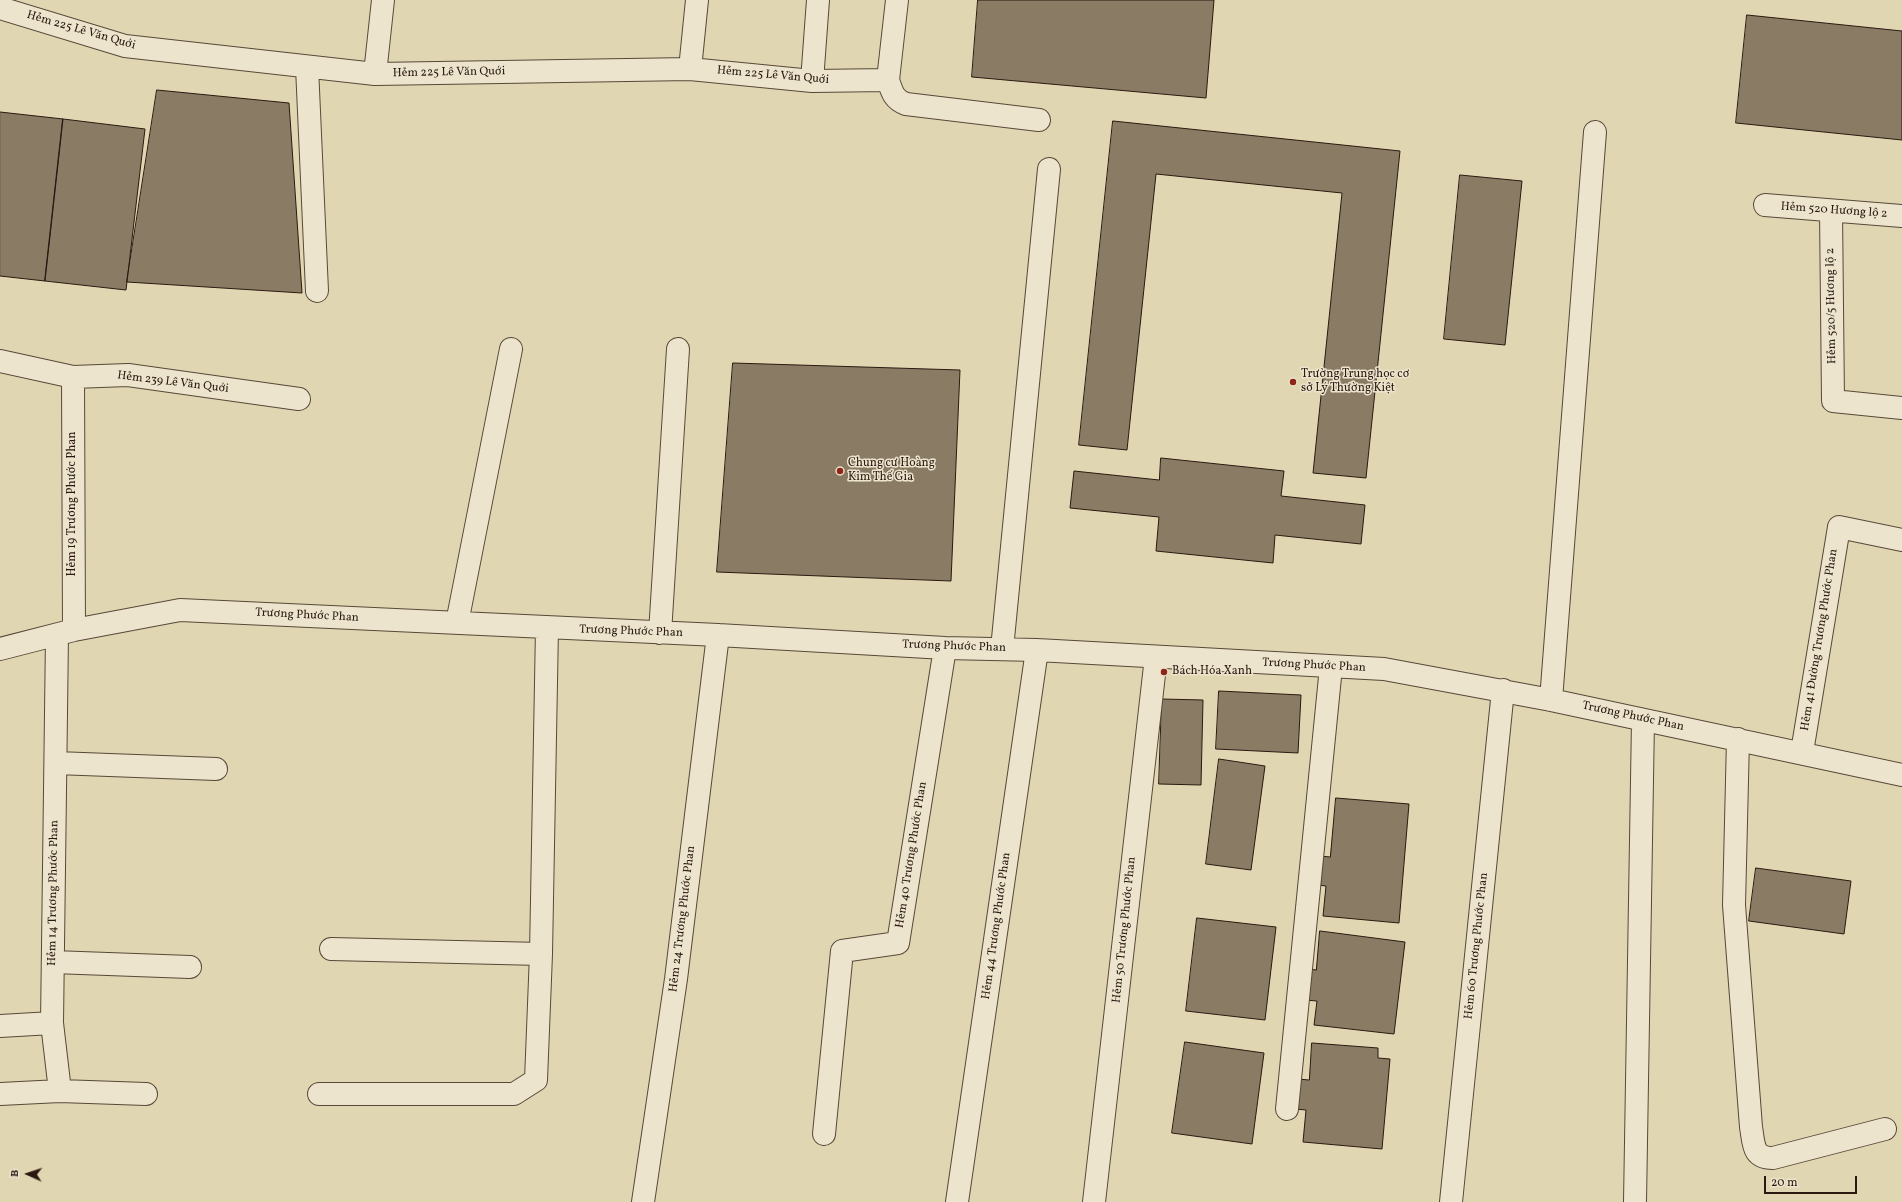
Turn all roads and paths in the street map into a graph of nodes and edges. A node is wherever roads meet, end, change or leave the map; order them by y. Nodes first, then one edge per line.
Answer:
1 (383, 0) edge
2 (697, 0) edge
3 (818, 0) edge
4 (897, 0) edge
5 (0, 8) edge
6 (307, 67) junction
7 (690, 69) junction
8 (375, 74) junction
9 (812, 81) junction
10 (891, 88) junction
11 (1039, 120) dead end
12 (1595, 132) dead end
13 (1049, 169) dead end
14 (1765, 205) dead end
15 (1831, 211) junction
16 (1902, 216) edge
17 (317, 291) dead end
18 (511, 349) dead end
19 (678, 349) dead end
20 (0, 361) edge
21 (73, 377) junction
22 (299, 399) dead end
23 (1902, 408) edge
24 (1902, 540) edge
25 (457, 623) junction
26 (547, 628) junction
27 (65, 632) junction
28 (660, 633) junction
29 (718, 635) junction
30 (945, 648) junction
31 (0, 649) edge
32 (1002, 649) junction
33 (1037, 650) junction
34 (1156, 657) junction
35 (1331, 667) junction
36 (1503, 690) junction
37 (1551, 700) junction
38 (1643, 720) junction
39 (1738, 739) junction
40 (1802, 752) junction
41 (56, 763) junction
42 (216, 769) dead end
43 (1902, 775) edge
44 (331, 949) dead end
45 (541, 954) junction
46 (53, 962) junction
47 (190, 967) dead end
48 (52, 1023) junction
49 (0, 1026) edge
50 (60, 1091) junction
51 (0, 1094) edge
52 (146, 1094) dead end
53 (319, 1094) dead end
54 (1287, 1109) dead end
55 (1885, 1129) dead end
56 (824, 1134) dead end
57 (643, 1202) edge
58 (957, 1202) edge
59 (1094, 1202) edge
60 (1451, 1202) edge
61 (1635, 1202) edge

1 - 8 street
2 - 7 street
3 - 9 street
4 - 10 street
5 - 6 street, Hẻm 225 Lê Văn Quới
6 - 8 street, Hẻm 225 Lê Văn Quới
6 - 17 street
7 - 8 street, Hẻm 225 Lê Văn Quới
7 - 9 street, Hẻm 225 Lê Văn Quới
9 - 10 street, Hẻm 225 Lê Văn Quới
10 - 11 street
12 - 37 street
13 - 32 street
14 - 15 street, Hẻm 520 Hương lộ 2
15 - 16 street, Hẻm 520 Hương lộ 2
15 - 23 street, Hẻm 520/5 Hương lộ 2
18 - 25 street
19 - 28 street
20 - 21 street, Hẻm 239 Lê Văn Quới
21 - 22 street, Hẻm 239 Lê Văn Quới
21 - 27 street, Hẻm 19 Trương Phước Phan
24 - 40 street, Hẻm 41 Đường Trương Phước Phan
25 - 26 street, Trương Phước Phan
25 - 27 street, Trương Phước Phan
26 - 28 street, Trương Phước Phan
26 - 45 street
27 - 31 street, Trương Phước Phan
27 - 41 street, Hẻm 14 Trương Phước Phan
28 - 29 street, Trương Phước Phan
29 - 30 street, Trương Phước Phan
29 - 57 street, Hẻm 24 Trương Phước Phan
30 - 32 street, Trương Phước Phan
30 - 56 street, Hẻm 40 Trương Phước Phan
32 - 33 street, Trương Phước Phan
33 - 34 street, Trương Phước Phan
33 - 58 street, Hẻm 44 Trương Phước Phan
34 - 35 street, Trương Phước Phan
34 - 59 street, Hẻm 50 Trương Phước Phan
35 - 36 street, Trương Phước Phan
35 - 54 street
36 - 37 street, Trương Phước Phan
36 - 60 street, Hẻm 60 Trương Phước Phan
37 - 38 street, Trương Phước Phan
38 - 39 street, Trương Phước Phan
38 - 61 street
39 - 40 street, Trương Phước Phan
39 - 55 street
40 - 43 street, Trương Phước Phan
41 - 42 street
41 - 46 street, Hẻm 14 Trương Phước Phan
44 - 45 street
45 - 53 street
46 - 47 street
46 - 48 street, Hẻm 14 Trương Phước Phan
48 - 49 street
48 - 50 street, Hẻm 14 Trương Phước Phan
50 - 51 street
50 - 52 street

